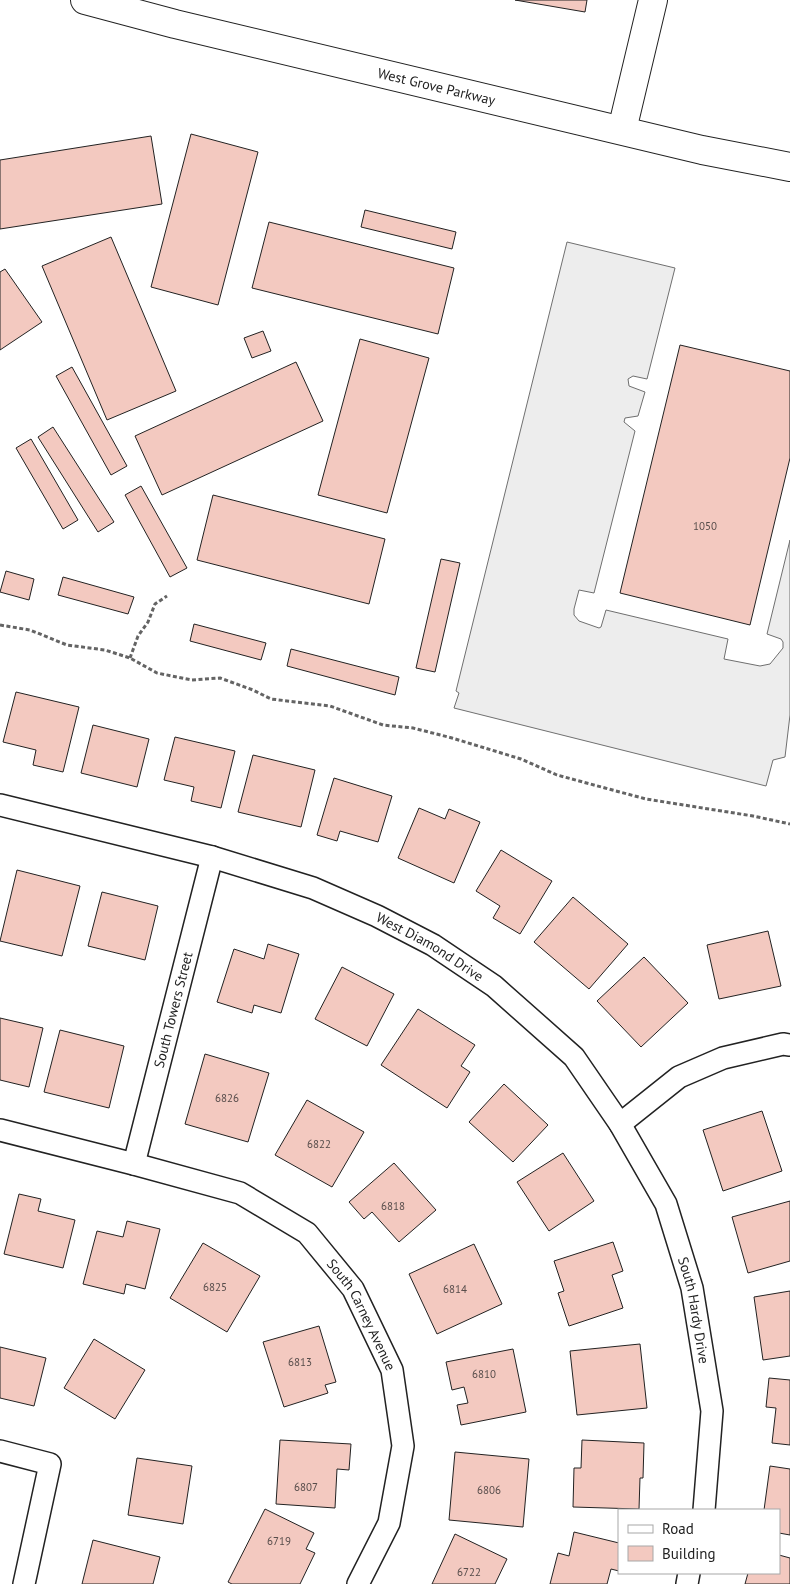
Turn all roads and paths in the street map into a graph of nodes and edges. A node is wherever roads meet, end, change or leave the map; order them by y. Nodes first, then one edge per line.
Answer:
1 (85, 0) edge
2 (653, 0) edge
3 (622, 130) junction
4 (790, 167) edge
5 (167, 596) dead end
6 (0, 625) edge
7 (130, 658) junction
8 (0, 805) edge
9 (790, 824) edge
10 (212, 858) junction
11 (790, 1045) edge
12 (620, 1124) junction
13 (0, 1130) edge
14 (134, 1164) junction
15 (0, 1451) edge
16 (704, 1509) edge
17 (24, 1584) edge
18 (358, 1584) edge

1 - 3 street, West Grove Parkway
2 - 3 street
3 - 4 street, West Grove Parkway
5 - 7 path
6 - 7 path
7 - 9 path
8 - 10 street, West Diamond Drive
10 - 12 street, West Diamond Drive
10 - 14 street, South Towers Street
11 - 12 street
12 - 16 street, South Hardy Drive
13 - 14 street, South Carney Avenue
14 - 18 street, South Carney Avenue
15 - 17 street

